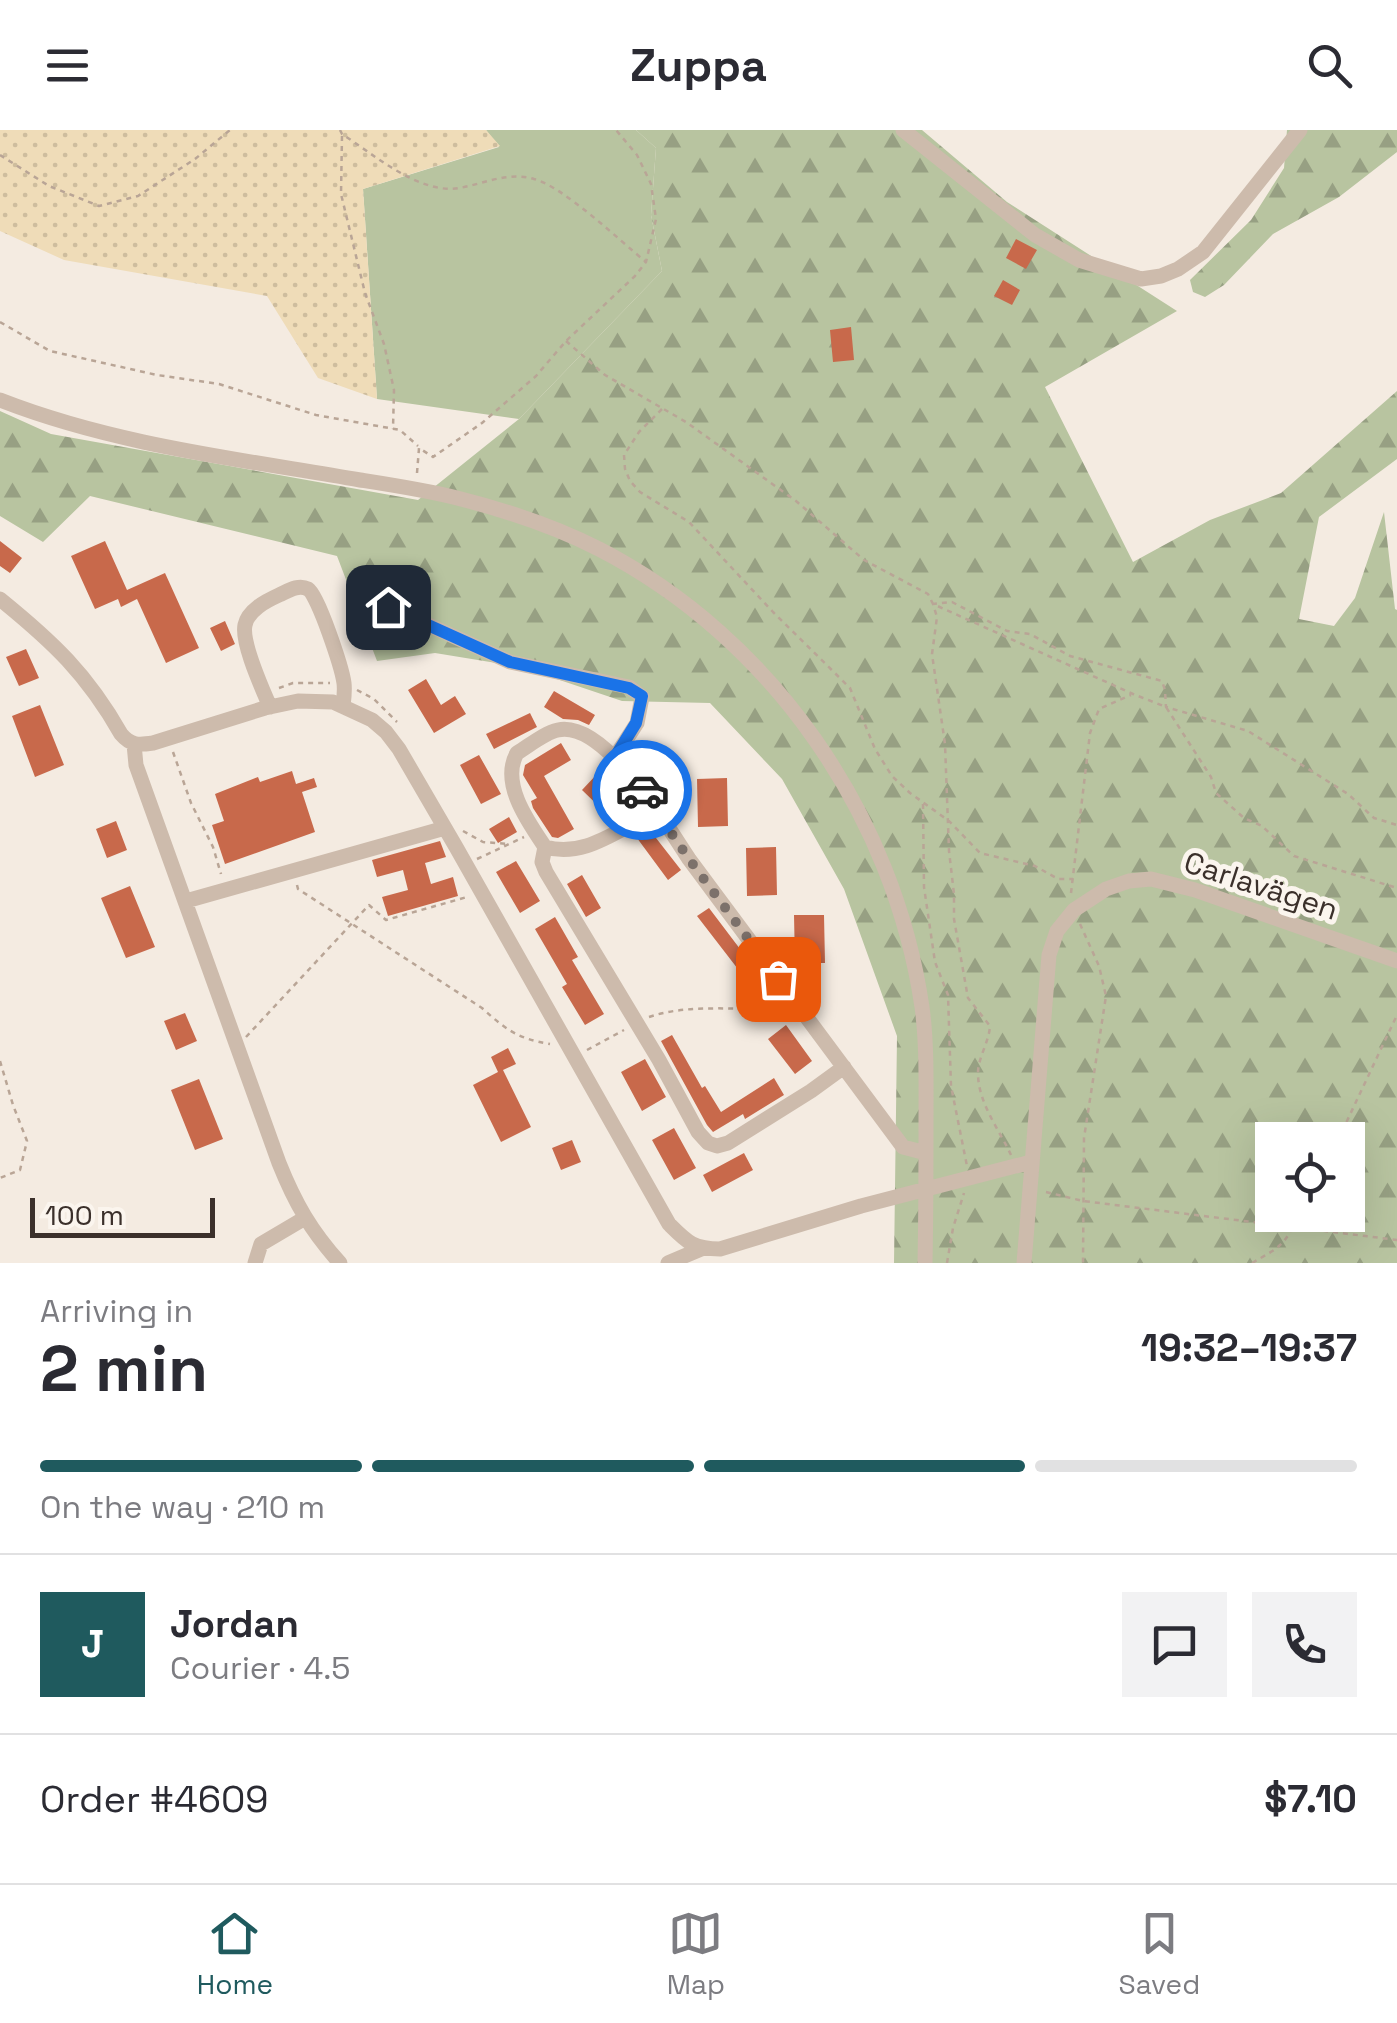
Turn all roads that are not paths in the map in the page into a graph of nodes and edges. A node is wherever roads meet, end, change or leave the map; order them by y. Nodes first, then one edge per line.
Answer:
1 (902, 130) edge
2 (1300, 130) edge
3 (0, 400) edge
4 (0, 598) edge
5 (388, 607) dead end
6 (344, 706) junction
7 (270, 707) junction
8 (134, 744) junction
9 (615, 757) junction
10 (658, 812) junction
11 (445, 828) junction
12 (545, 847) junction
13 (186, 902) junction
14 (1397, 961) edge
15 (844, 1067) junction
16 (926, 1153) junction
17 (1024, 1163) junction
18 (927, 1188) junction
19 (305, 1218) junction
20 (701, 1249) junction
21 (255, 1263) edge
22 (340, 1263) edge
23 (668, 1263) edge
24 (925, 1263) edge
25 (1024, 1263) edge

1 - 2 street
3 - 16 street
4 - 8 street
5 - 9 street
6 - 7 street
6 - 7 street
6 - 11 street
7 - 8 street
8 - 13 street
9 - 10 street
9 - 12 street
10 - 12 street
10 - 15 street
11 - 13 street
11 - 20 street
12 - 15 street
13 - 19 street
14 - 17 street, Carlavägen
15 - 16 street
16 - 18 street
17 - 18 street
17 - 25 street
18 - 20 street
18 - 24 street
19 - 21 street
19 - 22 street
20 - 23 street

